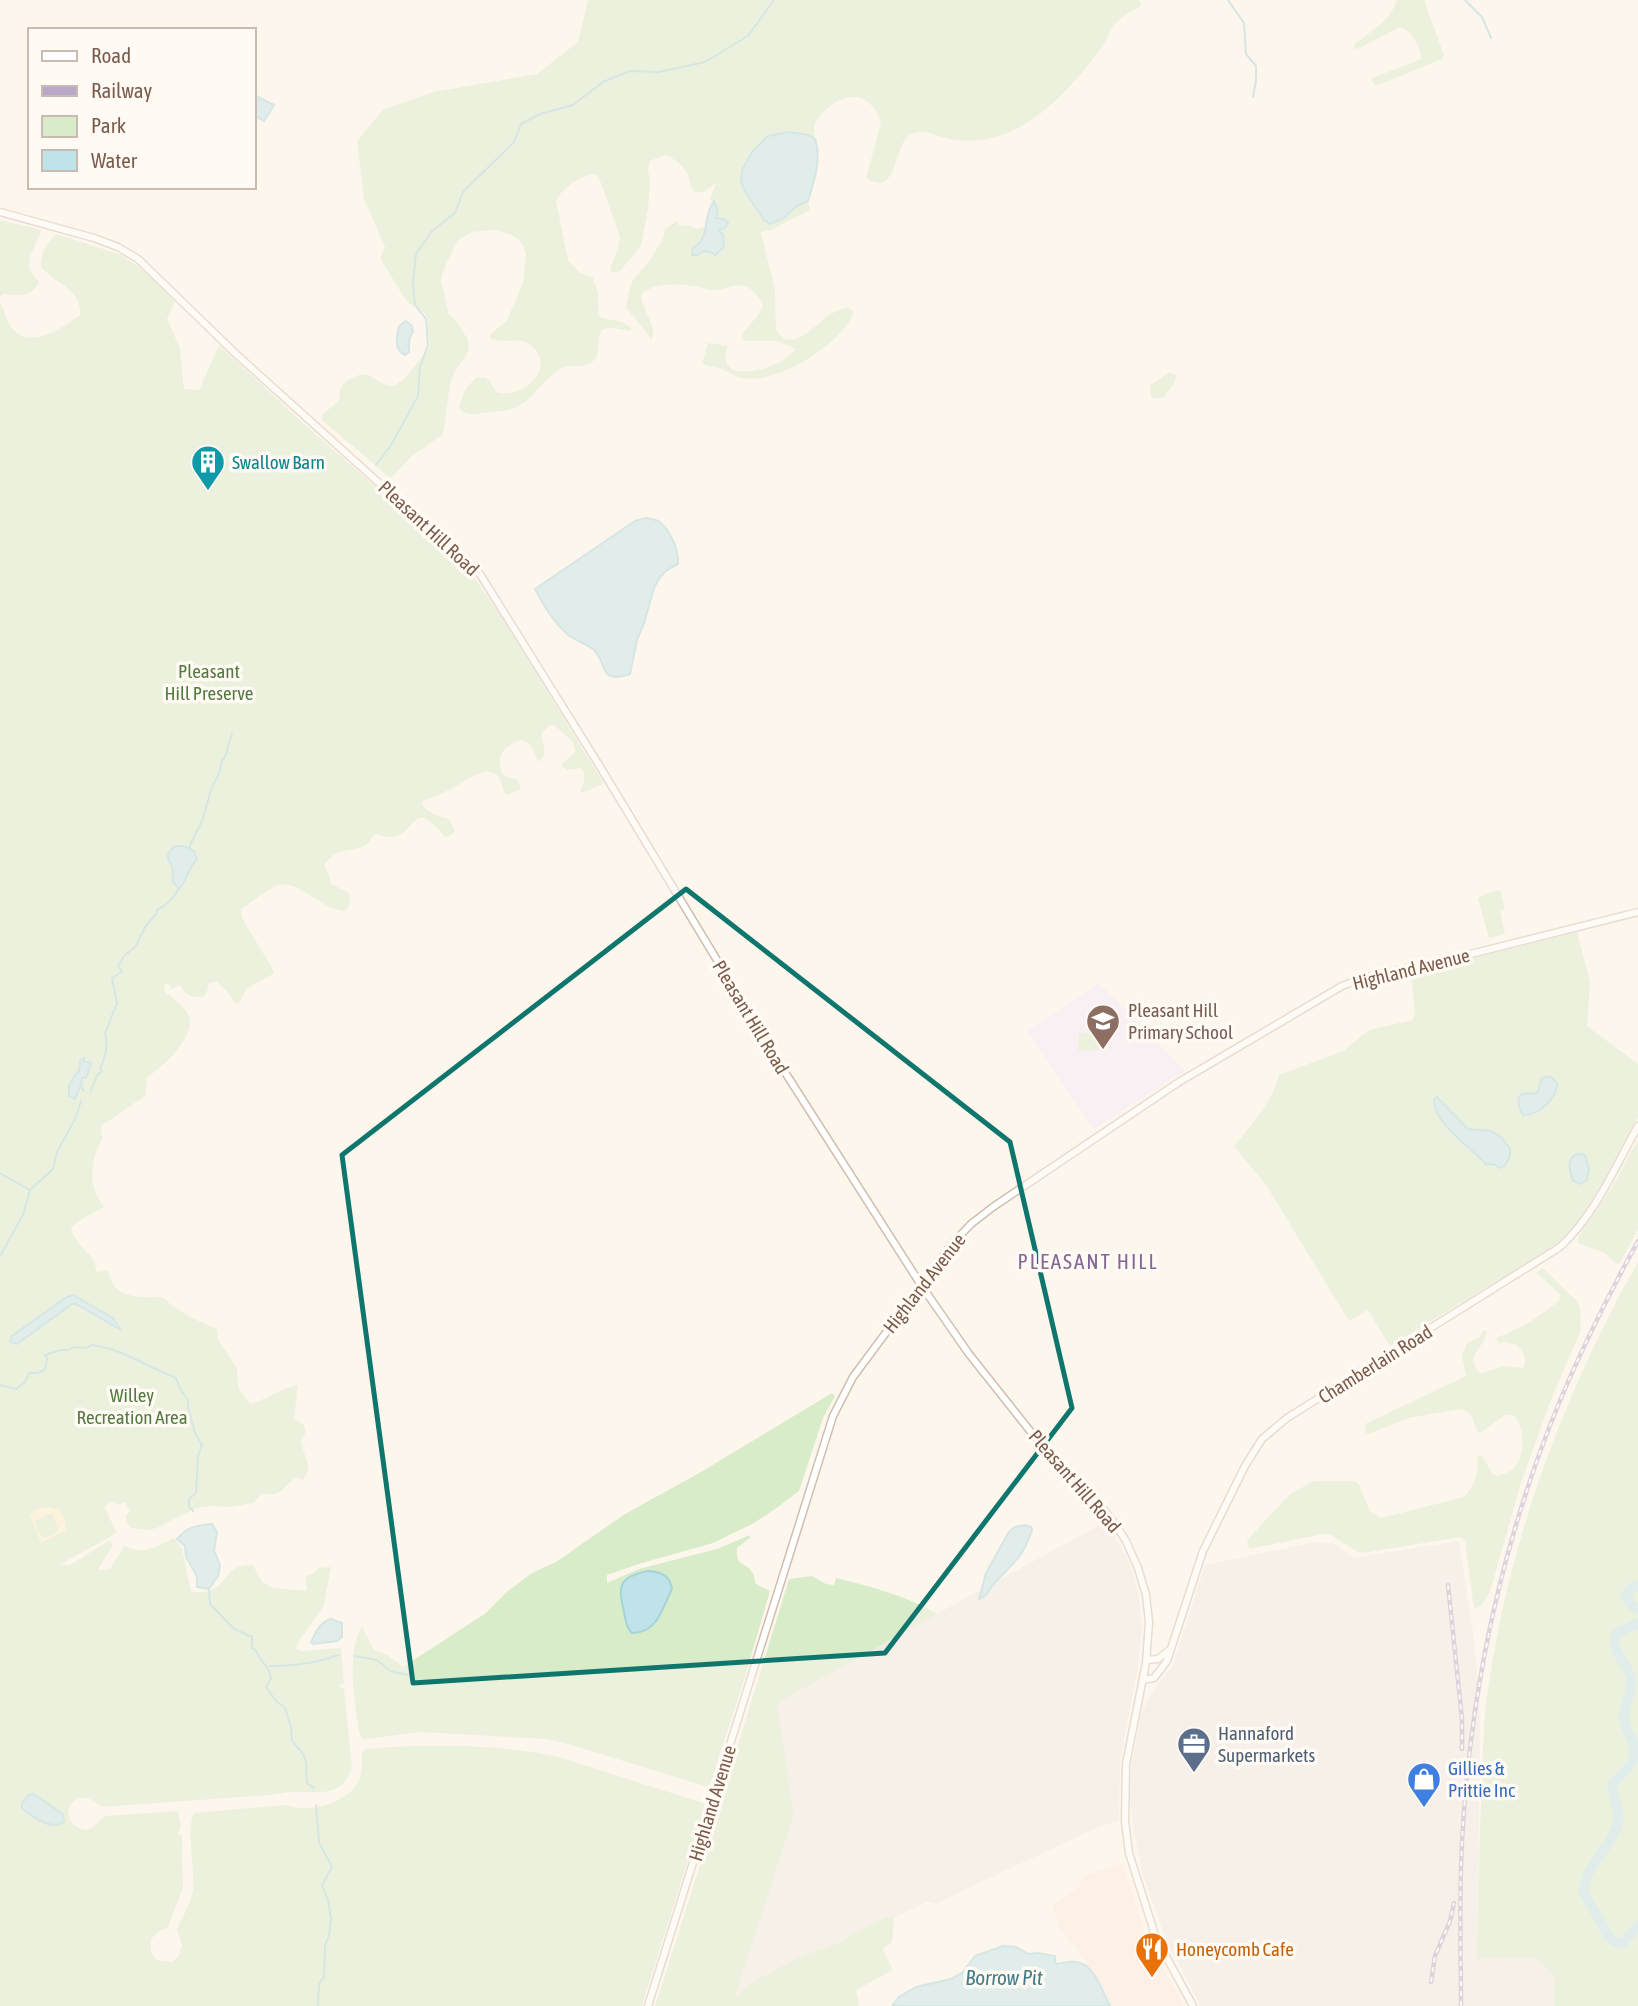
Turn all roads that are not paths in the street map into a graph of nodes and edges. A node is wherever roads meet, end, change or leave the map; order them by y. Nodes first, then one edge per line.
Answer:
1 (0, 212) edge
2 (1638, 912) edge
3 (1638, 1126) edge
4 (921, 1285) junction
5 (1172, 1648) junction
6 (1147, 1660) junction
7 (1143, 1680) junction
8 (648, 2006) edge
9 (1193, 2006) edge

1 - 4 street, Pleasant Hill Road
2 - 4 street, Highland Avenue
3 - 5 street, Chamberlain Road
4 - 6 street, Pleasant Hill Road
4 - 8 street, Highland Avenue
5 - 6 street
5 - 7 street, Chamberlain Road
6 - 7 street, Pleasant Hill Road
7 - 9 street, Pleasant Hill Road

